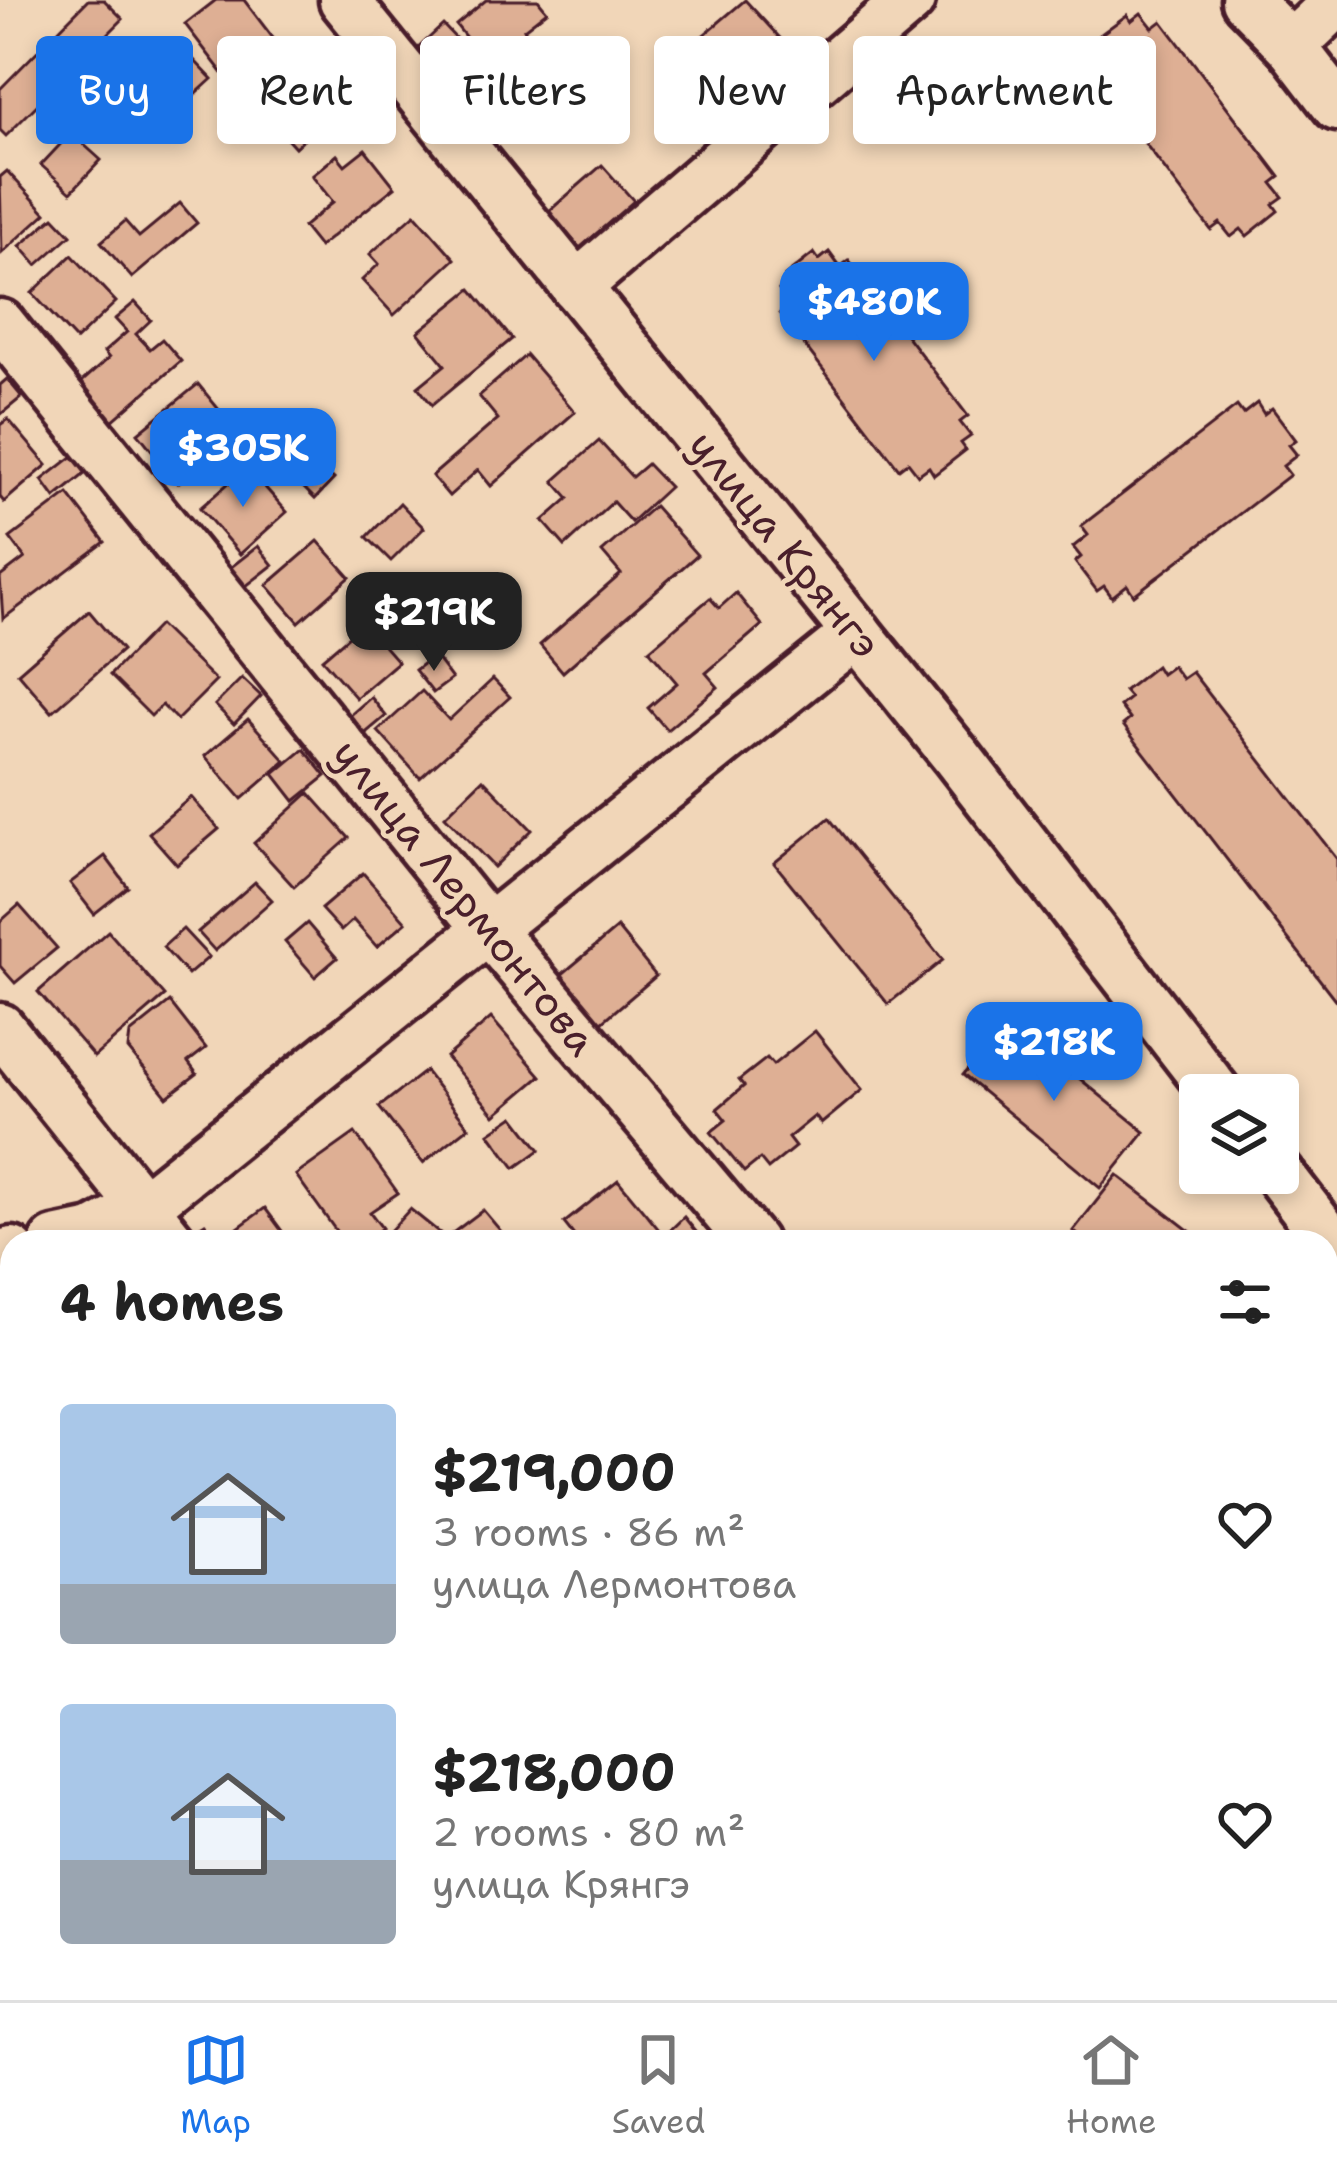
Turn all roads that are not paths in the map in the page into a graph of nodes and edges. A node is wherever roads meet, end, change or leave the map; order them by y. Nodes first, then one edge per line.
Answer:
1 (344, 0) edge
2 (910, 0) edge
3 (1246, 0) edge
4 (1337, 2) edge
5 (1292, 46) junction
6 (1337, 106) edge
7 (576, 287) junction
8 (0, 324) edge
9 (857, 633) junction
10 (490, 930) junction
11 (0, 1028) edge
12 (1202, 1074) edge
13 (1294, 1194) edge
14 (157, 1225) edge
15 (742, 1230) edge
16 (1322, 1230) edge

1 - 7 street, улица Крянгэ
2 - 7 street
3 - 5 street
4 - 5 street
5 - 6 street
7 - 9 street, улица Крянгэ
8 - 10 street, улица Лермонтова
9 - 10 street
9 - 12 street, улица Крянгэ
10 - 14 street
10 - 15 street, улица Лермонтова
11 - 14 street
13 - 16 street

